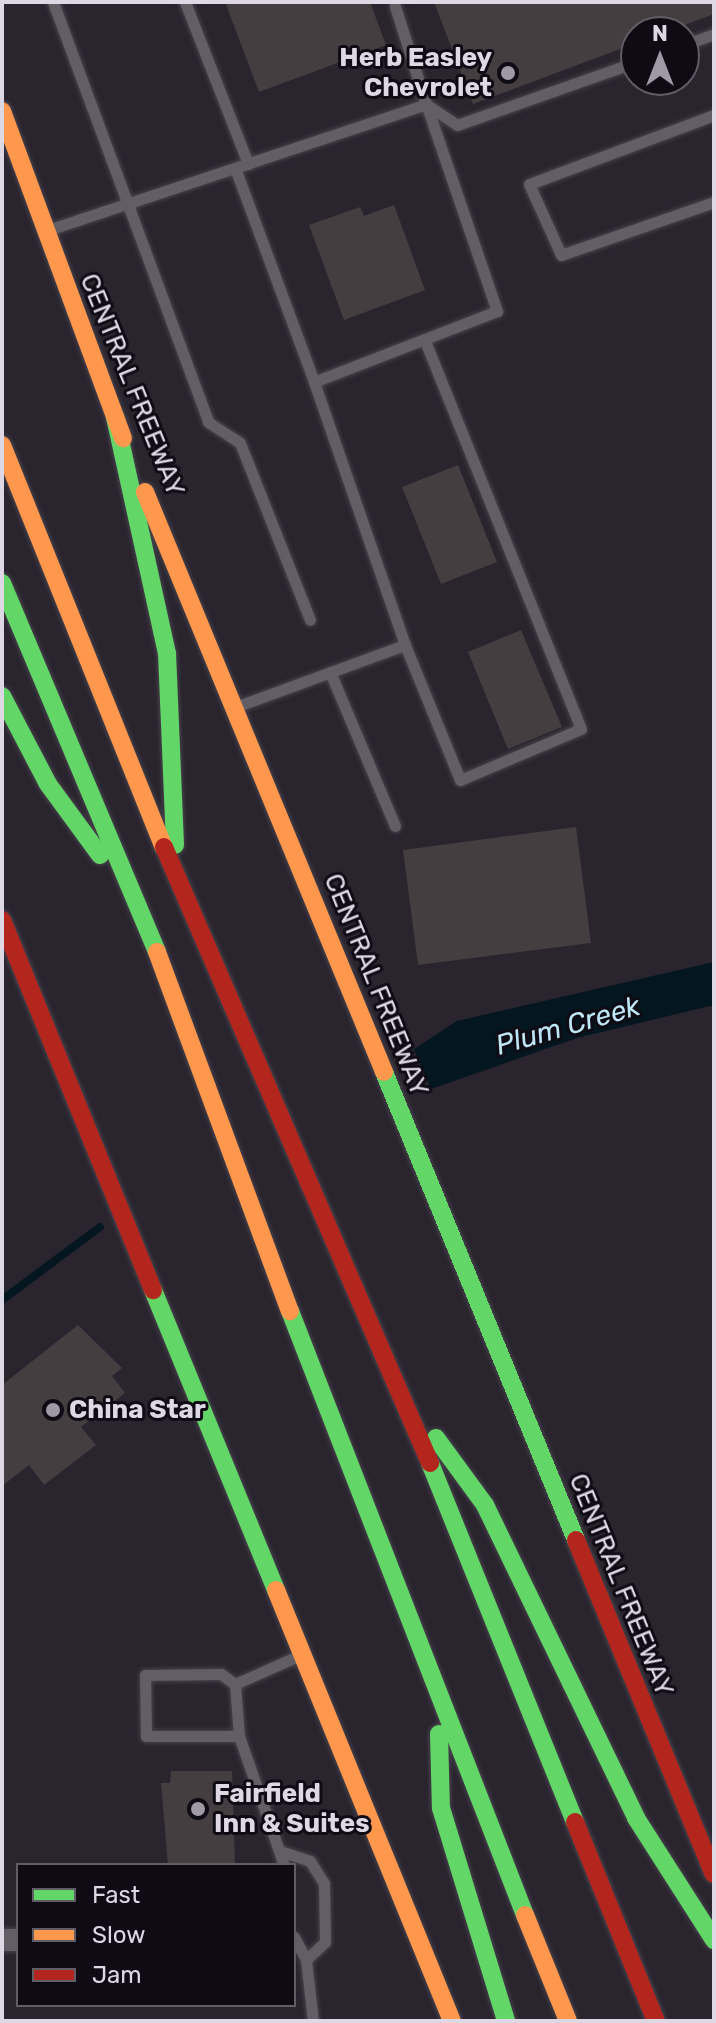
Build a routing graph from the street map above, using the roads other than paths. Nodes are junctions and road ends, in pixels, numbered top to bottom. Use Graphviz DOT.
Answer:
graph roads {
  1 [pos="53,2"];
  2 [pos="185,2"];
  3 [pos="395,6"];
  4 [pos="620,68"];
  5 [pos="426,104"];
  6 [pos="2,111"];
  7 [pos="714,115"];
  8 [pos="248,164"];
  9 [pos="235,168"];
  10 [pos="714,202"];
  11 [pos="124,203"];
  12 [pos="44,232"];
  13 [pos="424,339"];
  14 [pos="314,382"];
  15 [pos="115,417"];
  16 [pos="2,445"];
  17 [pos="2,583"];
  18 [pos="310,620"];
  19 [pos="405,645"];
  20 [pos="330,672"];
  21 [pos="2,696"];
  22 [pos="233,707"];
  23 [pos="395,826"];
  24 [pos="176,878"];
  25 [pos="142,912"];
  26 [pos="2,920"];
  27 [pos="25,974"];
  28 [pos="2,975"];
  29 [pos="400,1388"];
  30 [pos="306,1653"];
  31 [pos="235,1684"];
  32 [pos="439,1708"];
  33 [pos="239,1736"];
  34 [pos="284,1859"];
  35 [pos="714,1874"];
  36 [pos="714,1940"];
  37 [pos="296,1941"];
  38 [pos="306,1960"];
  39 [pos="313,2021"];
  40 [pos="452,2021"];
  41 [pos="506,2021"];
  42 [pos="568,2021"];
  43 [pos="656,2021"];
  1 -- 11 [label="lane"];
  2 -- 8 [label="lane"];
  3 -- 5 [label="lane"];
  4 -- 5 [label="lane"];
  5 -- 8 [label="lane"];
  5 -- 13 [label="lane"];
  6 -- 12 [label="main road, CENTRAL FREEWAY"];
  7 -- 10 [label="lane"];
  8 -- 9 [label="lane"];
  9 -- 11 [label="lane"];
  9 -- 14 [label="lane"];
  11 -- 12 [label="lane"];
  11 -- 18 [label="lane"];
  12 -- 15 [label="main road, CENTRAL FREEWAY"];
  13 -- 14 [label="lane"];
  13 -- 19 [label="lane"];
  14 -- 19 [label="lane"];
  15 -- 22 [label="main road, CENTRAL FREEWAY"];
  15 -- 24 [label="main road"];
  16 -- 24 [label="main road"];
  17 -- 25 [label="main road"];
  19 -- 20 [label="lane"];
  20 -- 22 [label="lane"];
  20 -- 23 [label="lane"];
  21 -- 25 [label="main road"];
  22 -- 35 [label="main road, CENTRAL FREEWAY"];
  24 -- 29 [label="main road"];
  25 -- 32 [label="main road"];
  26 -- 27 [label="main road"];
  27 -- 28 [label="street"];
  27 -- 30 [label="main road"];
  29 -- 36 [label="main road"];
  29 -- 43 [label="main road"];
  30 -- 31 [label="lane"];
  30 -- 40 [label="main road"];
  31 -- 33 [label="lane"];
  31 -- 33 [label="lane"];
  32 -- 41 [label="main road"];
  32 -- 42 [label="main road"];
  33 -- 34 [label="lane"];
  34 -- 38 [label="lane"];
  37 -- 38 [label="lane"];
  38 -- 39 [label="lane"];
}
